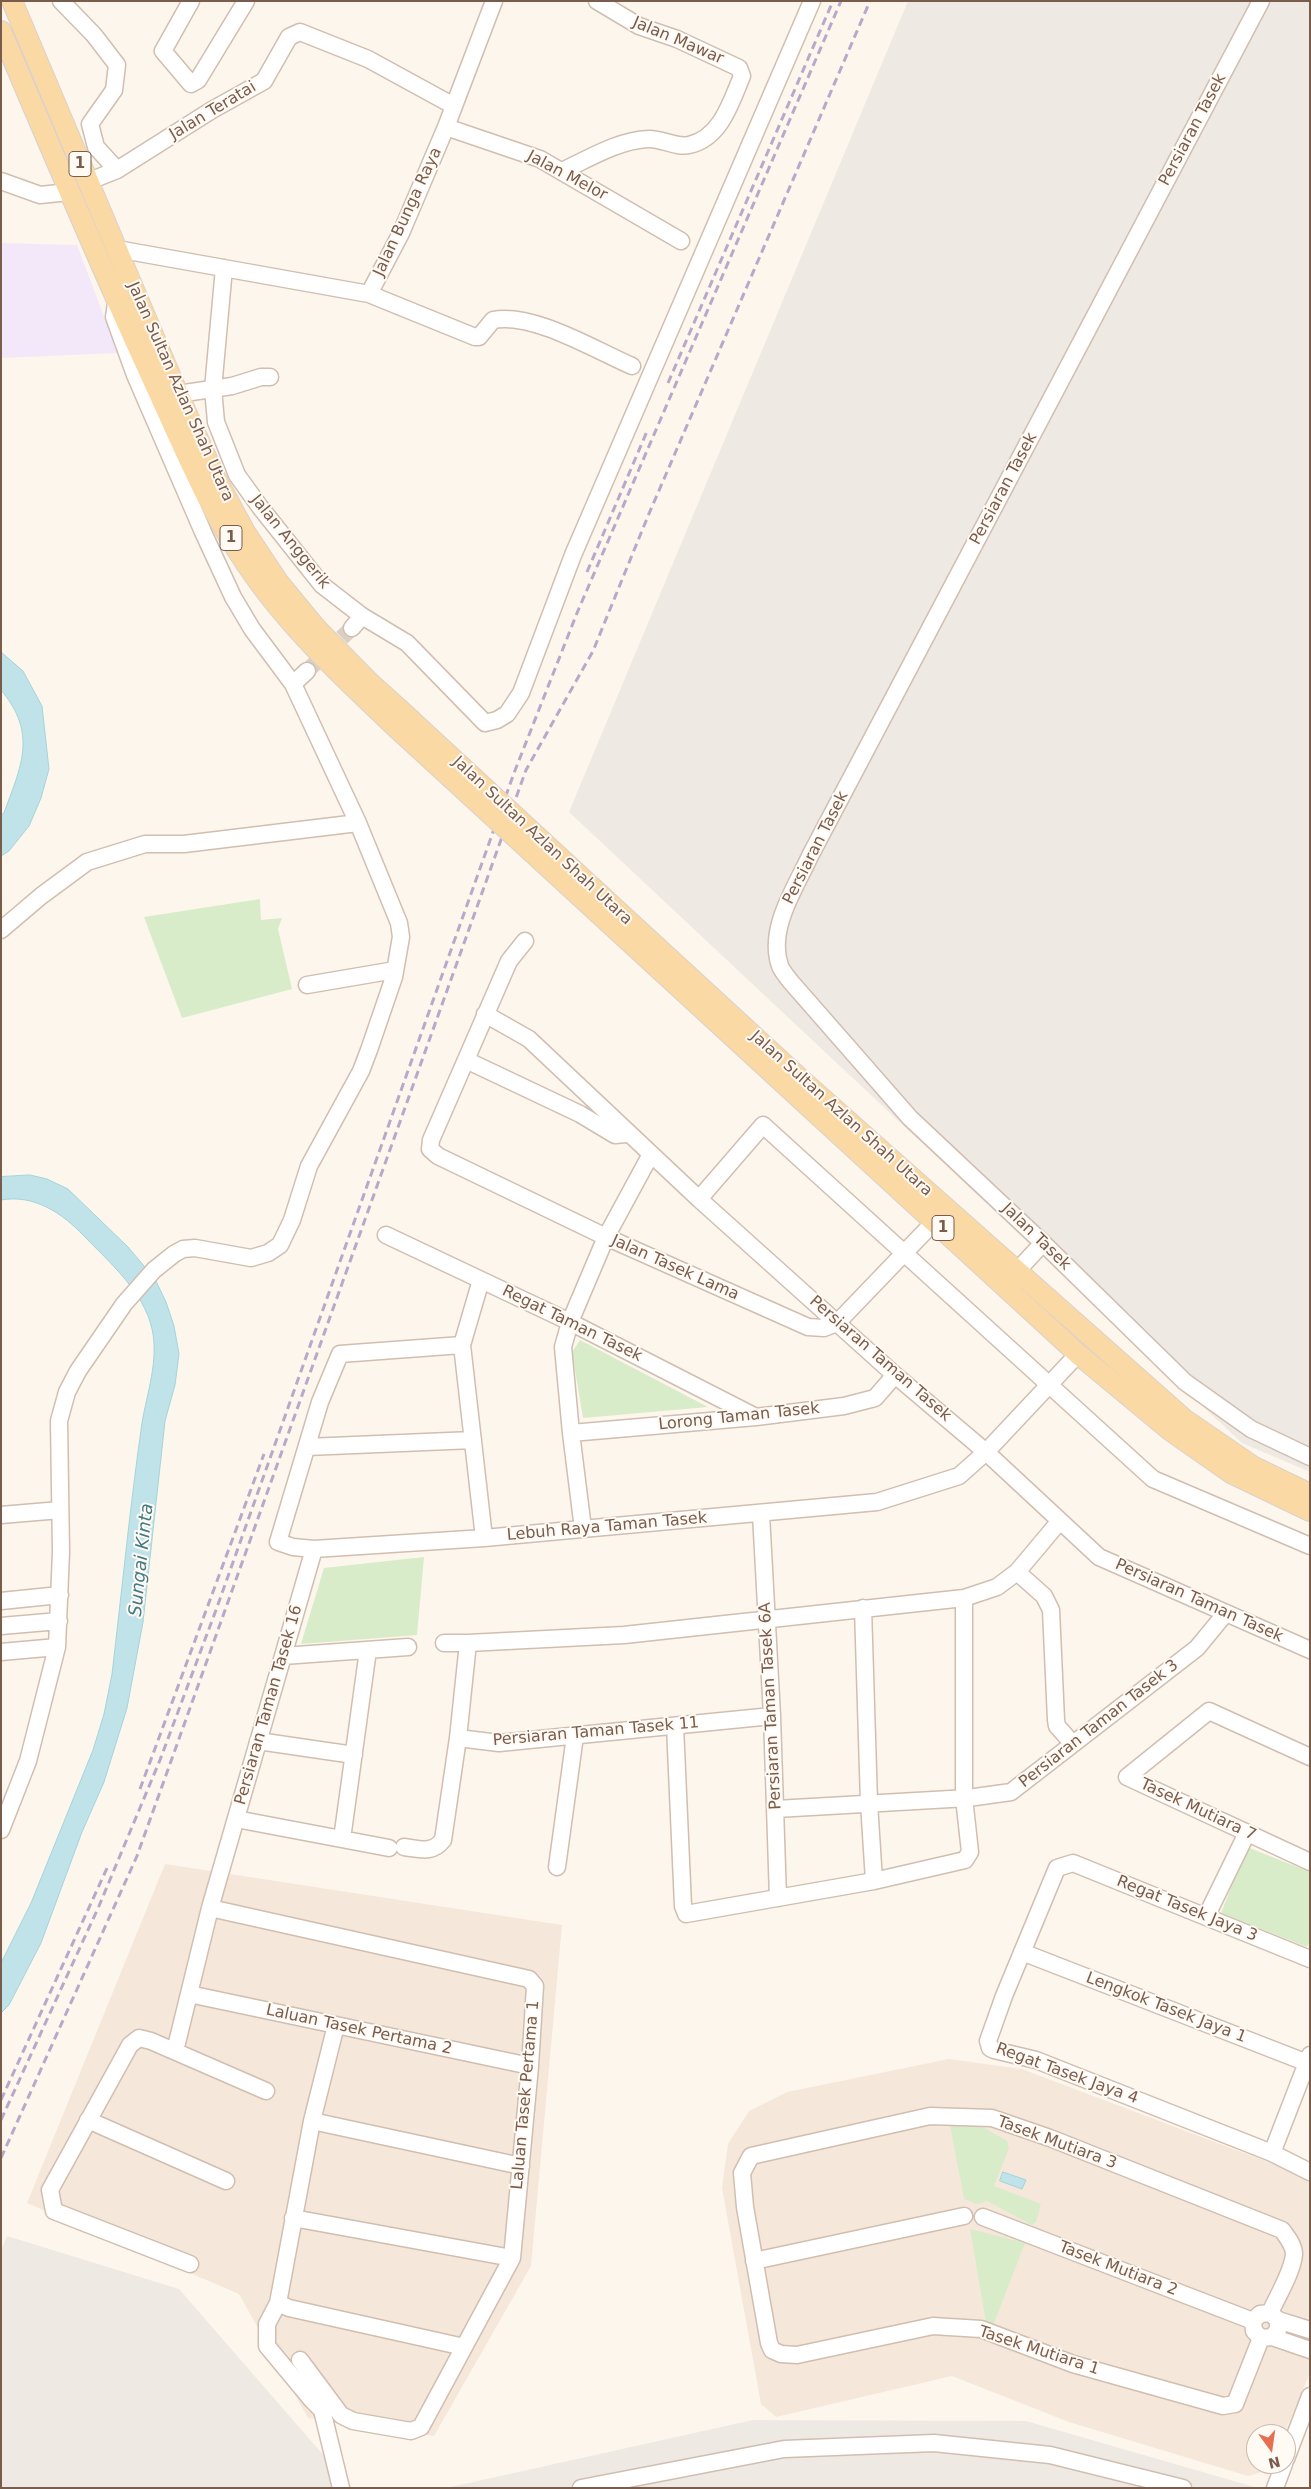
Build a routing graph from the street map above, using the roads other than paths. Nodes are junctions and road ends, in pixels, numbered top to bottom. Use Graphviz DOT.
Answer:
graph roads {
  1 [pos="12,1"];
  2 [pos="60,1"];
  3 [pos="191,1"];
  4 [pos="246,1"];
  5 [pos="494,1"];
  6 [pos="597,1"];
  7 [pos="812,1"];
  8 [pos="1261,1"];
  9 [pos="1,31"];
  10 [pos="454,106"];
  11 [pos="446,128"];
  12 [pos="116,170"];
  13 [pos="562,171"];
  14 [pos="1,181"];
  15 [pos="87,182"];
  16 [pos="69,192"];
  17 [pos="681,241"];
  18 [pos="117,249"];
  19 [pos="224,268"];
  20 [pos="369,294"];
  21 [pos="117,302"];
  22 [pos="632,366"];
  23 [pos="132,368"];
  24 [pos="270,377"];
  25 [pos="153,382"];
  26 [pos="213,389"];
  27 [pos="178,394"];
  28 [pos="308,671"];
  29 [pos="293,684"];
  30 [pos="407,727"];
  31 [pos="358,823"];
  32 [pos="603,907"];
  33 [pos="1,930"];
  34 [pos="525,941"];
  35 [pos="395,970"];
  36 [pos="791,982"];
  37 [pos="307,985"];
  38 [pos="485,1014"];
  39 [pos="466,1060"];
  40 [pos="595,1103"];
  41 [pos="580,1114"];
  42 [pos="627,1134"];
  43 [pos="650,1154"];
  44 [pos="698,1199"];
  45 [pos="935,1221"];
  46 [pos="386,1235"];
  47 [pos="606,1237"];
  48 [pos="1043,1244"];
  49 [pos="904,1253"];
  50 [pos="1017,1271"];
  51 [pos="482,1280"];
  52 [pos="570,1322"];
  53 [pos="837,1323"];
  54 [pos="462,1345"];
  55 [pos="1078,1354"];
  56 [pos="895,1375"];
  57 [pos="1048,1385"];
  58 [pos="756,1417"];
  59 [pos="571,1433"];
  60 [pos="473,1440"];
  61 [pos="307,1448"];
  62 [pos="986,1452"];
  63 [pos="1310,1457"];
  64 [pos="1310,1494"];
  65 [pos="60,1510"];
  66 [pos="1310,1512"];
  67 [pos="761,1514"];
  68 [pos="1,1515"];
  69 [pos="1059,1522"];
  70 [pos="583,1530"];
  71 [pos="484,1538"];
  72 [pos="1310,1546"];
  73 [pos="314,1549"];
  74 [pos="1017,1572"];
  75 [pos="60,1595"];
  76 [pos="964,1598"];
  77 [pos="1,1601"];
  78 [pos="863,1608"];
  79 [pos="1225,1614"];
  80 [pos="767,1618"];
  81 [pos="59,1621"];
  82 [pos="1,1626"];
  83 [pos="444,1643"];
  84 [pos="468,1643"];
  85 [pos="57,1647"];
  86 [pos="408,1647"];
  87 [pos="368,1650"];
  88 [pos="1310,1650"];
  89 [pos="1,1652"];
  90 [pos="283,1656"];
  91 [pos="772,1716"];
  92 [pos="675,1726"];
  93 [pos="574,1736"];
  94 [pos="458,1738"];
  95 [pos="258,1741"];
  96 [pos="1073,1744"];
  97 [pos="354,1756"];
  98 [pos="1310,1757"];
  99 [pos="964,1798"];
  100 [pos="868,1803"];
  101 [pos="776,1809"];
  102 [pos="5,1811"];
  103 [pos="236,1819"];
  104 [pos="1,1830"];
  105 [pos="1247,1833"];
  106 [pos="342,1839"];
  107 [pos="1310,1862"];
  108 [pos="1063,1864"];
  109 [pos="557,1867"];
  110 [pos="874,1881"];
  111 [pos="778,1898"];
  112 [pos="210,1908"];
  113 [pos="1206,1917"];
  114 [pos="1022,1952"];
  115 [pos="1310,1959"];
  116 [pos="188,1994"];
  117 [pos="336,2025"];
  118 [pos="175,2051"];
  119 [pos="1309,2060"];
  120 [pos="530,2066"];
  121 [pos="266,2091"];
  122 [pos="88,2120"];
  123 [pos="312,2121"];
  124 [pos="1272,2153"];
  125 [pos="521,2166"];
  126 [pos="1310,2172"];
  127 [pos="226,2181"];
  128 [pos="964,2216"];
  129 [pos="983,2217"];
  130 [pos="293,2218"];
  131 [pos="512,2258"];
  132 [pos="754,2261"];
  133 [pos="190,2264"];
  134 [pos="278,2303"];
  135 [pos="1274,2316"];
  136 [pos="1253,2321"];
  137 [pos="1310,2330"];
  138 [pos="1266,2338"];
  139 [pos="464,2347"];
  140 [pos="1310,2350"];
  141 [pos="300,2360"];
  142 [pos="1310,2396"];
  143 [pos="1296,2433"];
  144 [pos="1280,2474"];
  145 [pos="341,2488"];
  146 [pos="581,2488"];
  147 [pos="1183,2488"];
  148 [pos="1275,2488"];
  1 -- 15 [label="main road, Jalan Sultan Azlan Shah Utara / 1"];
  2 -- 12 [label="street"];
  3 -- 4 [label="street"];
  5 -- 10 [label="street, Jalan Bunga Raya"];
  6 -- 13 [label="street, Jalan Mawar"];
  7 -- 26 [label="street, Jalan Anggerik"];
  8 -- 36 [label="street, Persiaran Tasek"];
  9 -- 16 [label="main road, Jalan Sultan Azlan Shah Utara / 1"];
  10 -- 11 [label="street, Jalan Bunga Raya"];
  10 -- 12 [label="street, Jalan Teratai"];
  11 -- 13 [label="street, Jalan Melor"];
  11 -- 20 [label="street, Jalan Bunga Raya"];
  12 -- 15 [label="street, Jalan Teratai"];
  13 -- 17 [label="street, Jalan Melor"];
  14 -- 16 [label="street"];
  15 -- 18 [label="main road, Jalan Sultan Azlan Shah Utara / 1"];
  16 -- 21 [label="main road, Jalan Sultan Azlan Shah Utara / 1"];
  18 -- 19 [label="street, Jalan Bunga Raya"];
  18 -- 27 [label="main road, Jalan Sultan Azlan Shah Utara / 1"];
  19 -- 20 [label="street, Jalan Bunga Raya"];
  19 -- 26 [label="street, Jalan Anggerik"];
  20 -- 22 [label="street"];
  21 -- 23 [label="street"];
  21 -- 25 [label="main road, Jalan Sultan Azlan Shah Utara / 1"];
  23 -- 25 [label="street"];
  23 -- 29 [label="street"];
  24 -- 26 [label="street"];
  25 -- 30 [label="main road, Jalan Sultan Azlan Shah Utara / 1"];
  26 -- 27 [label="street"];
  27 -- 30 [label="main road, Jalan Sultan Azlan Shah Utara / 1"];
  28 -- 29 [label="street"];
  29 -- 31 [label="street"];
  30 -- 32 [label="main road, Jalan Sultan Azlan Shah Utara / 1, bridge"];
  31 -- 33 [label="street"];
  31 -- 35 [label="street"];
  32 -- 45 [label="main road, Jalan Sultan Azlan Shah Utara / 1"];
  32 -- 50 [label="main road, Jalan Sultan Azlan Shah Utara / 1"];
  34 -- 38 [label="street"];
  35 -- 37 [label="street"];
  35 -- 65 [label="street"];
  36 -- 48 [label="street, Jalan Tasek"];
  38 -- 39 [label="street"];
  38 -- 40 [label="street, Persiaran Taman Tasek"];
  39 -- 41 [label="street"];
  39 -- 47 [label="street, Jalan Tasek Lama"];
  40 -- 41 [label="street"];
  40 -- 42 [label="street, Persiaran Taman Tasek"];
  41 -- 42 [label="street"];
  42 -- 43 [label="street, Persiaran Taman Tasek"];
  43 -- 44 [label="street, Persiaran Taman Tasek"];
  43 -- 47 [label="street"];
  44 -- 49 [label="street"];
  44 -- 53 [label="street, Persiaran Taman Tasek"];
  45 -- 49 [label="street"];
  45 -- 55 [label="main road, Jalan Sultan Azlan Shah Utara / 1"];
  46 -- 51 [label="street, Regat Taman Tasek"];
  47 -- 52 [label="street"];
  47 -- 53 [label="street, Jalan Tasek Lama"];
  48 -- 50 [label="street"];
  48 -- 63 [label="street, Jalan Tasek"];
  49 -- 53 [label="street"];
  49 -- 57 [label="street"];
  50 -- 64 [label="main road, Jalan Sultan Azlan Shah Utara / 1"];
  51 -- 52 [label="street, Regat Taman Tasek"];
  51 -- 54 [label="street"];
  52 -- 58 [label="street, Regat Taman Tasek"];
  52 -- 59 [label="street"];
  53 -- 56 [label="street, Persiaran Taman Tasek"];
  54 -- 60 [label="street"];
  54 -- 61 [label="street, Lebuh Raya Taman Tasek"];
  55 -- 57 [label="street, Lebuh Raya Taman Tasek"];
  55 -- 66 [label="main road, Jalan Sultan Azlan Shah Utara / 1"];
  56 -- 58 [label="street, Lorong Taman Tasek"];
  56 -- 62 [label="street, Persiaran Taman Tasek"];
  57 -- 62 [label="street, Lebuh Raya Taman Tasek"];
  57 -- 72 [label="street"];
  58 -- 59 [label="street, Lorong Taman Tasek"];
  59 -- 70 [label="street"];
  60 -- 61 [label="street"];
  60 -- 71 [label="street"];
  61 -- 73 [label="street, Lebuh Raya Taman Tasek"];
  62 -- 67 [label="street, Lebuh Raya Taman Tasek"];
  62 -- 69 [label="street, Persiaran Taman Tasek"];
  65 -- 68 [label="street"];
  65 -- 75 [label="street"];
  67 -- 70 [label="street, Lebuh Raya Taman Tasek"];
  67 -- 80 [label="street, Persiaran Taman Tasek 6A"];
  69 -- 74 [label="street"];
  69 -- 79 [label="street, Persiaran Taman Tasek"];
  70 -- 71 [label="street, Lebuh Raya Taman Tasek"];
  71 -- 73 [label="street, Lebuh Raya Taman Tasek"];
  73 -- 90 [label="street, Persiaran Taman Tasek 16"];
  74 -- 76 [label="street"];
  74 -- 96 [label="street"];
  75 -- 77 [label="street"];
  75 -- 81 [label="street"];
  76 -- 78 [label="street"];
  76 -- 99 [label="street"];
  78 -- 80 [label="street"];
  78 -- 100 [label="street"];
  79 -- 88 [label="street, Persiaran Taman Tasek"];
  79 -- 96 [label="street, Persiaran Taman Tasek 3"];
  80 -- 84 [label="street"];
  80 -- 91 [label="street, Persiaran Taman Tasek 6A"];
  81 -- 82 [label="street"];
  81 -- 85 [label="street"];
  83 -- 84 [label="street"];
  84 -- 94 [label="street"];
  85 -- 89 [label="street"];
  85 -- 102 [label="street"];
  86 -- 87 [label="street"];
  87 -- 90 [label="street"];
  87 -- 97 [label="street"];
  90 -- 95 [label="street, Persiaran Taman Tasek 16"];
  91 -- 92 [label="street, Persiaran Taman Tasek 11"];
  91 -- 101 [label="street, Persiaran Taman Tasek 6A"];
  92 -- 93 [label="street, Persiaran Taman Tasek 11"];
  92 -- 111 [label="street"];
  93 -- 94 [label="street, Persiaran Taman Tasek 11"];
  93 -- 109 [label="street"];
  94 -- 106 [label="street"];
  95 -- 97 [label="street"];
  95 -- 103 [label="street, Persiaran Taman Tasek 16"];
  96 -- 99 [label="street, Persiaran Taman Tasek 3"];
  97 -- 106 [label="street"];
  98 -- 105 [label="street, Tasek Mutiara 7"];
  99 -- 100 [label="street, Persiaran Taman Tasek 3"];
  99 -- 110 [label="street"];
  100 -- 101 [label="street, Persiaran Taman Tasek 3"];
  100 -- 110 [label="street"];
  101 -- 111 [label="street, Persiaran Taman Tasek 6A"];
  102 -- 104 [label="street"];
  103 -- 106 [label="street"];
  103 -- 112 [label="street, Persiaran Taman Tasek 16"];
  105 -- 107 [label="street, Tasek Mutiara 7"];
  105 -- 113 [label="street"];
  108 -- 113 [label="street, Regat Tasek Jaya 3"];
  108 -- 114 [label="street, Regat Tasek Jaya 4"];
  110 -- 111 [label="street"];
  112 -- 116 [label="street, Persiaran Taman Tasek 16"];
  112 -- 120 [label="street, Laluan Tasek Pertama 1"];
  113 -- 115 [label="street, Regat Tasek Jaya 3"];
  114 -- 119 [label="street, Lengkok Tasek Jaya 1"];
  114 -- 124 [label="street, Regat Tasek Jaya 4"];
  116 -- 117 [label="street, Laluan Tasek Pertama 2"];
  116 -- 118 [label="street, Persiaran Taman Tasek 16"];
  117 -- 120 [label="street, Laluan Tasek Pertama 2"];
  117 -- 123 [label="street"];
  118 -- 121 [label="street"];
  118 -- 122 [label="street"];
  119 -- 124 [label="street"];
  120 -- 125 [label="street, Laluan Tasek Pertama 1"];
  122 -- 127 [label="street"];
  122 -- 133 [label="street"];
  123 -- 125 [label="street"];
  123 -- 130 [label="street"];
  124 -- 126 [label="street"];
  125 -- 131 [label="street, Laluan Tasek Pertama 1"];
  128 -- 132 [label="street"];
  129 -- 136 [label="street, Tasek Mutiara 2"];
  130 -- 131 [label="street"];
  130 -- 134 [label="street"];
  131 -- 139 [label="street, Laluan Tasek Pertama 1"];
  132 -- 135 [label="street, Tasek Mutiara 3"];
  132 -- 138 [label="street, Tasek Mutiara 1"];
  134 -- 139 [label="street"];
  134 -- 145 [label="street"];
  135 -- 136 [label="street"];
  135 -- 137 [label="street"];
  135 -- 138 [label="street"];
  136 -- 138 [label="street"];
  138 -- 140 [label="street"];
  139 -- 141 [label="street, Laluan Tasek Pertama 1"];
  142 -- 143 [label="street"];
  144 -- 148 [label="street"];
  146 -- 147 [label="street"];
}
